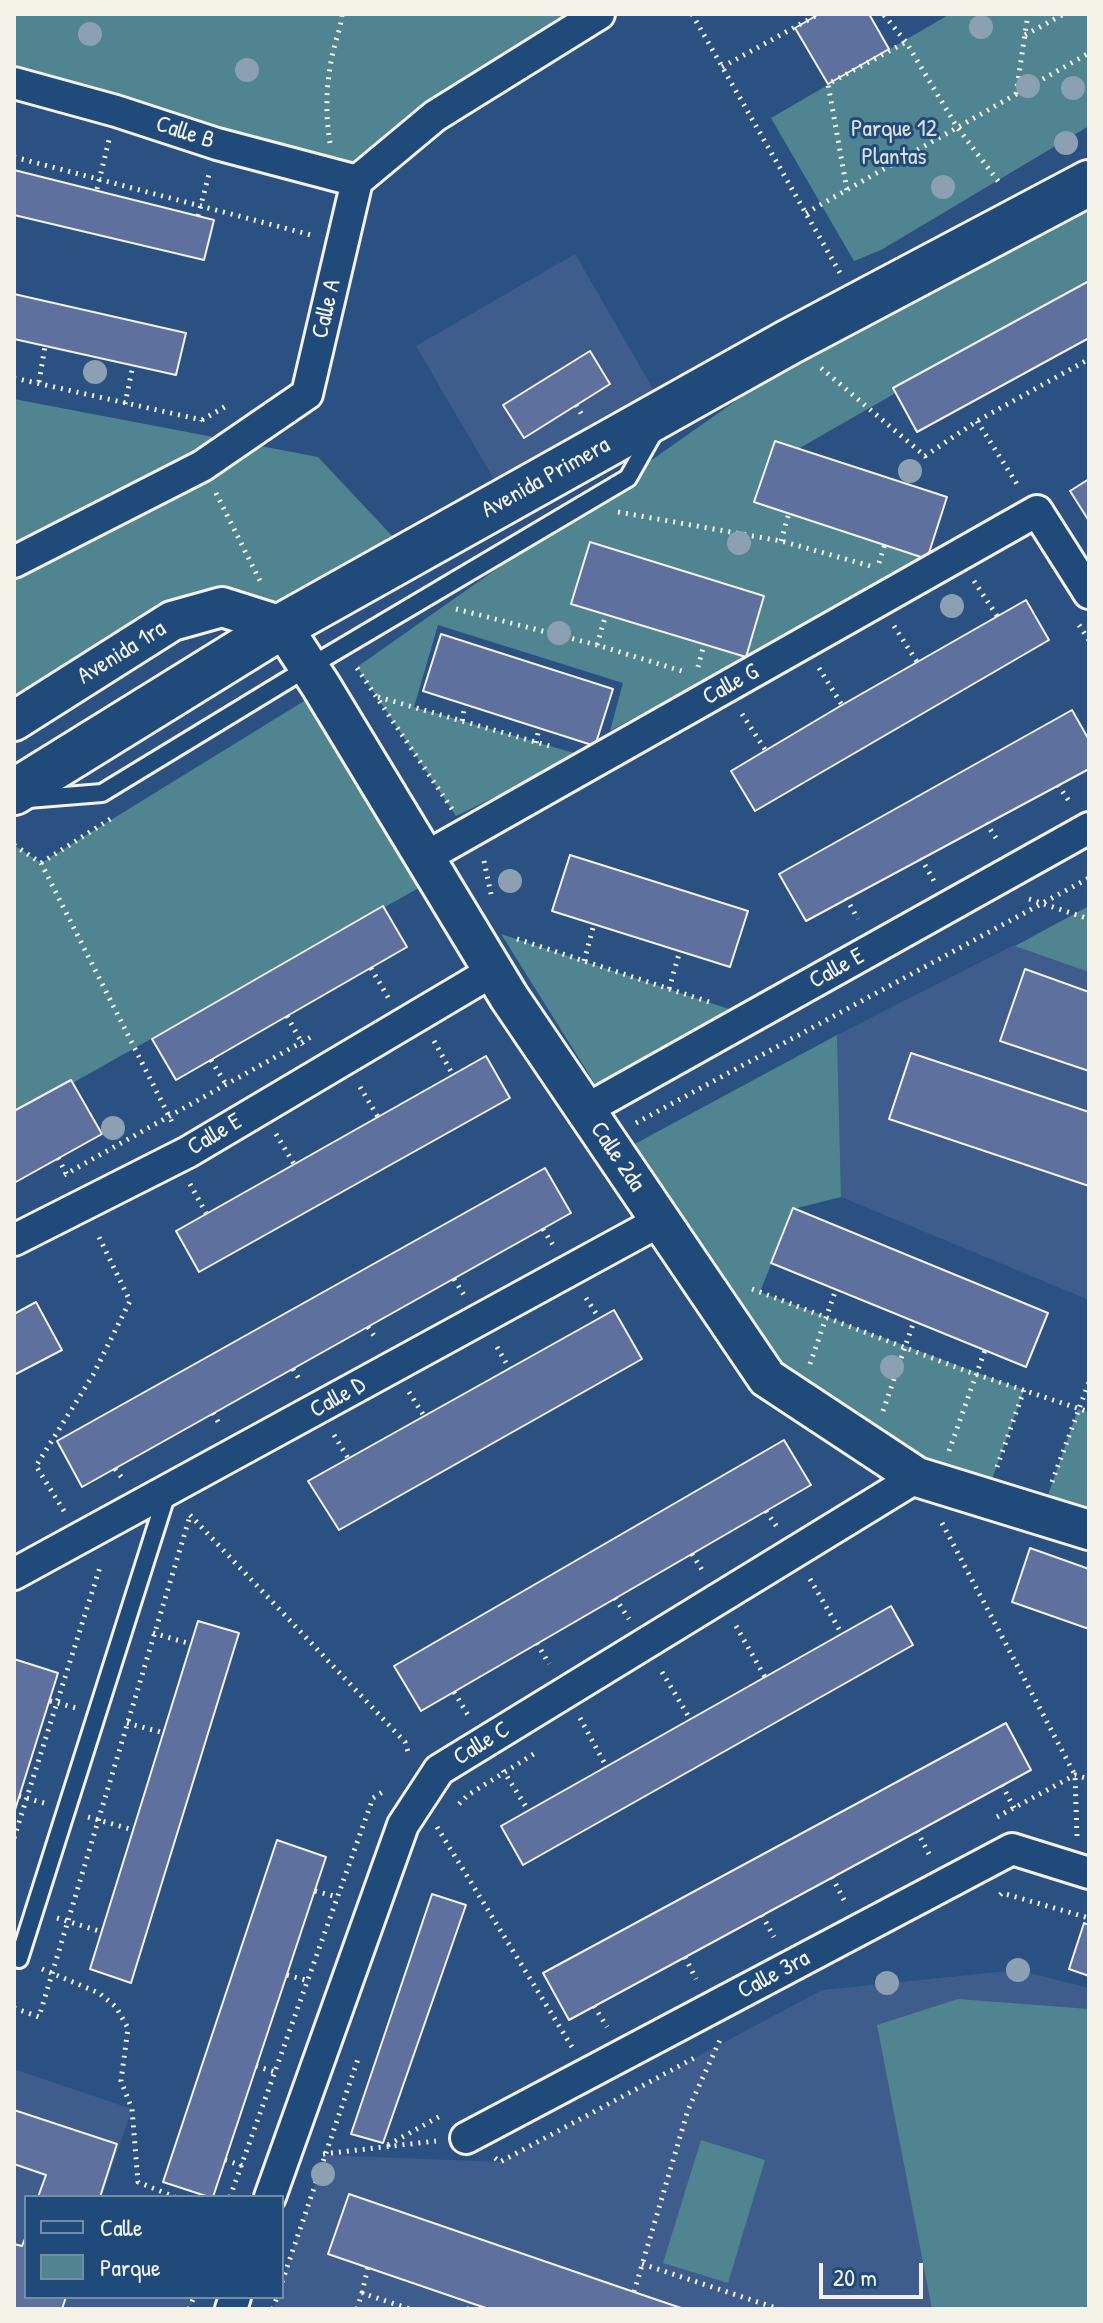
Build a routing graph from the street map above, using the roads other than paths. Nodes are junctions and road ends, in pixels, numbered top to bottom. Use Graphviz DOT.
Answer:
graph roads {
  1 [pos="599,14"];
  2 [pos="14,83"];
  3 [pos="346,178"];
  4 [pos="1089,183"];
  5 [pos="666,411"];
  6 [pos="14,562"];
  7 [pos="1089,593"];
  8 [pos="282,626"];
  9 [pos="309,667"];
  10 [pos="14,721"];
  11 [pos="14,792"];
  12 [pos="14,800"];
  13 [pos="1089,828"];
  14 [pos="424,858"];
  15 [pos="493,971"];
  16 [pos="585,1110"];
  17 [pos="660,1221"];
  18 [pos="14,1240"];
  19 [pos="927,1480"];
  20 [pos="168,1491"];
  21 [pos="1089,1530"];
  22 [pos="14,1574"];
  23 [pos="1084,1871"];
  24 [pos="19,1959"];
  25 [pos="466,2138"];
  26 [pos="271,2195"];
  1 -- 3 [label="street"];
  2 -- 3 [label="street, Calle B"];
  3 -- 6 [label="street, Calle A"];
  4 -- 5 [label="main road, Avenida Primera"];
  5 -- 8 [label="main road, Avenida Primera"];
  5 -- 9 [label="lane"];
  7 -- 14 [label="street, Calle G"];
  8 -- 9 [label="street, Calle 2da"];
  8 -- 10 [label="street, Avenida 1ra"];
  8 -- 11 [label="main road, Avenida Primera"];
  9 -- 12 [label="lane"];
  9 -- 14 [label="street, Calle 2da"];
  13 -- 16 [label="street, Calle E"];
  14 -- 15 [label="street, Calle 2da"];
  15 -- 16 [label="street, Calle 2da"];
  15 -- 18 [label="street, Calle E"];
  16 -- 17 [label="street, Calle 2da"];
  17 -- 19 [label="street, Calle 2da"];
  17 -- 20 [label="street, Calle D"];
  19 -- 21 [label="street, Calle 2da"];
  19 -- 26 [label="street, Calle C"];
  20 -- 22 [label="street, Calle D"];
  20 -- 24 [label="lane"];
  23 -- 25 [label="street, Calle 3ra"];
}
